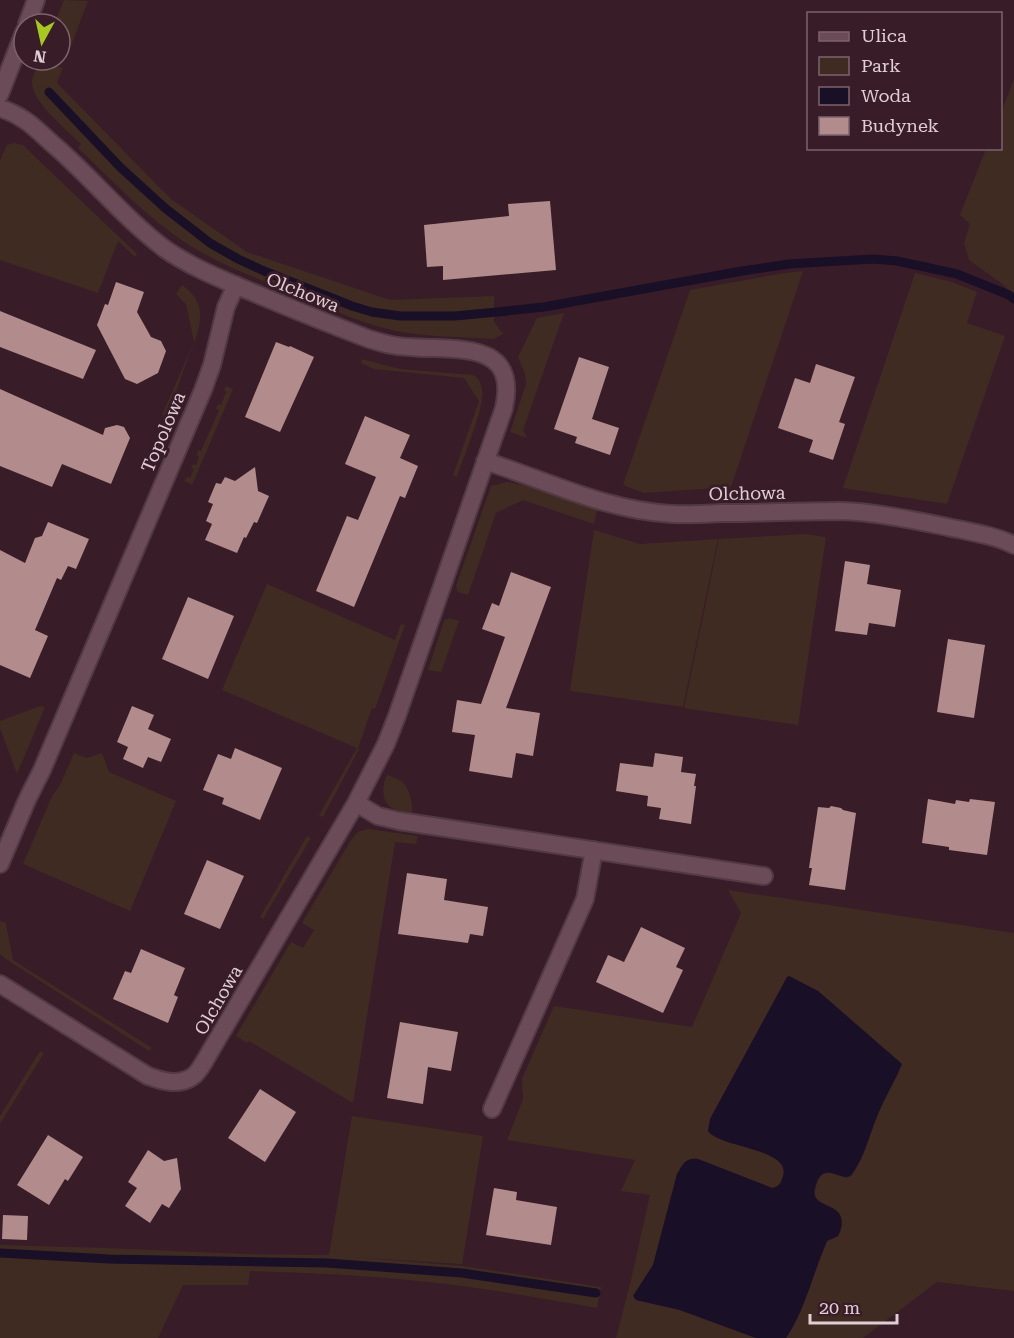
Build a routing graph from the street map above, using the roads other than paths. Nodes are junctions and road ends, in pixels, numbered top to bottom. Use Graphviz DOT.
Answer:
graph roads {
  1 [pos="12,63"];
  2 [pos="0,94"];
  3 [pos="0,108"];
  4 [pos="236,285"];
  5 [pos="485,461"];
  6 [pos="1014,545"];
  7 [pos="356,803"];
  8 [pos="594,850"];
  9 [pos="0,864"];
  10 [pos="764,876"];
  11 [pos="0,984"];
  12 [pos="492,1109"];
  1 -- 2 [label="street"];
  3 -- 4 [label="street"];
  4 -- 5 [label="street, Olchowa"];
  4 -- 9 [label="street, Topolowa"];
  5 -- 6 [label="street, Olchowa"];
  5 -- 7 [label="street, Olchowa"];
  7 -- 8 [label="street"];
  7 -- 11 [label="street, Olchowa"];
  8 -- 10 [label="street"];
  8 -- 12 [label="street"];
}
